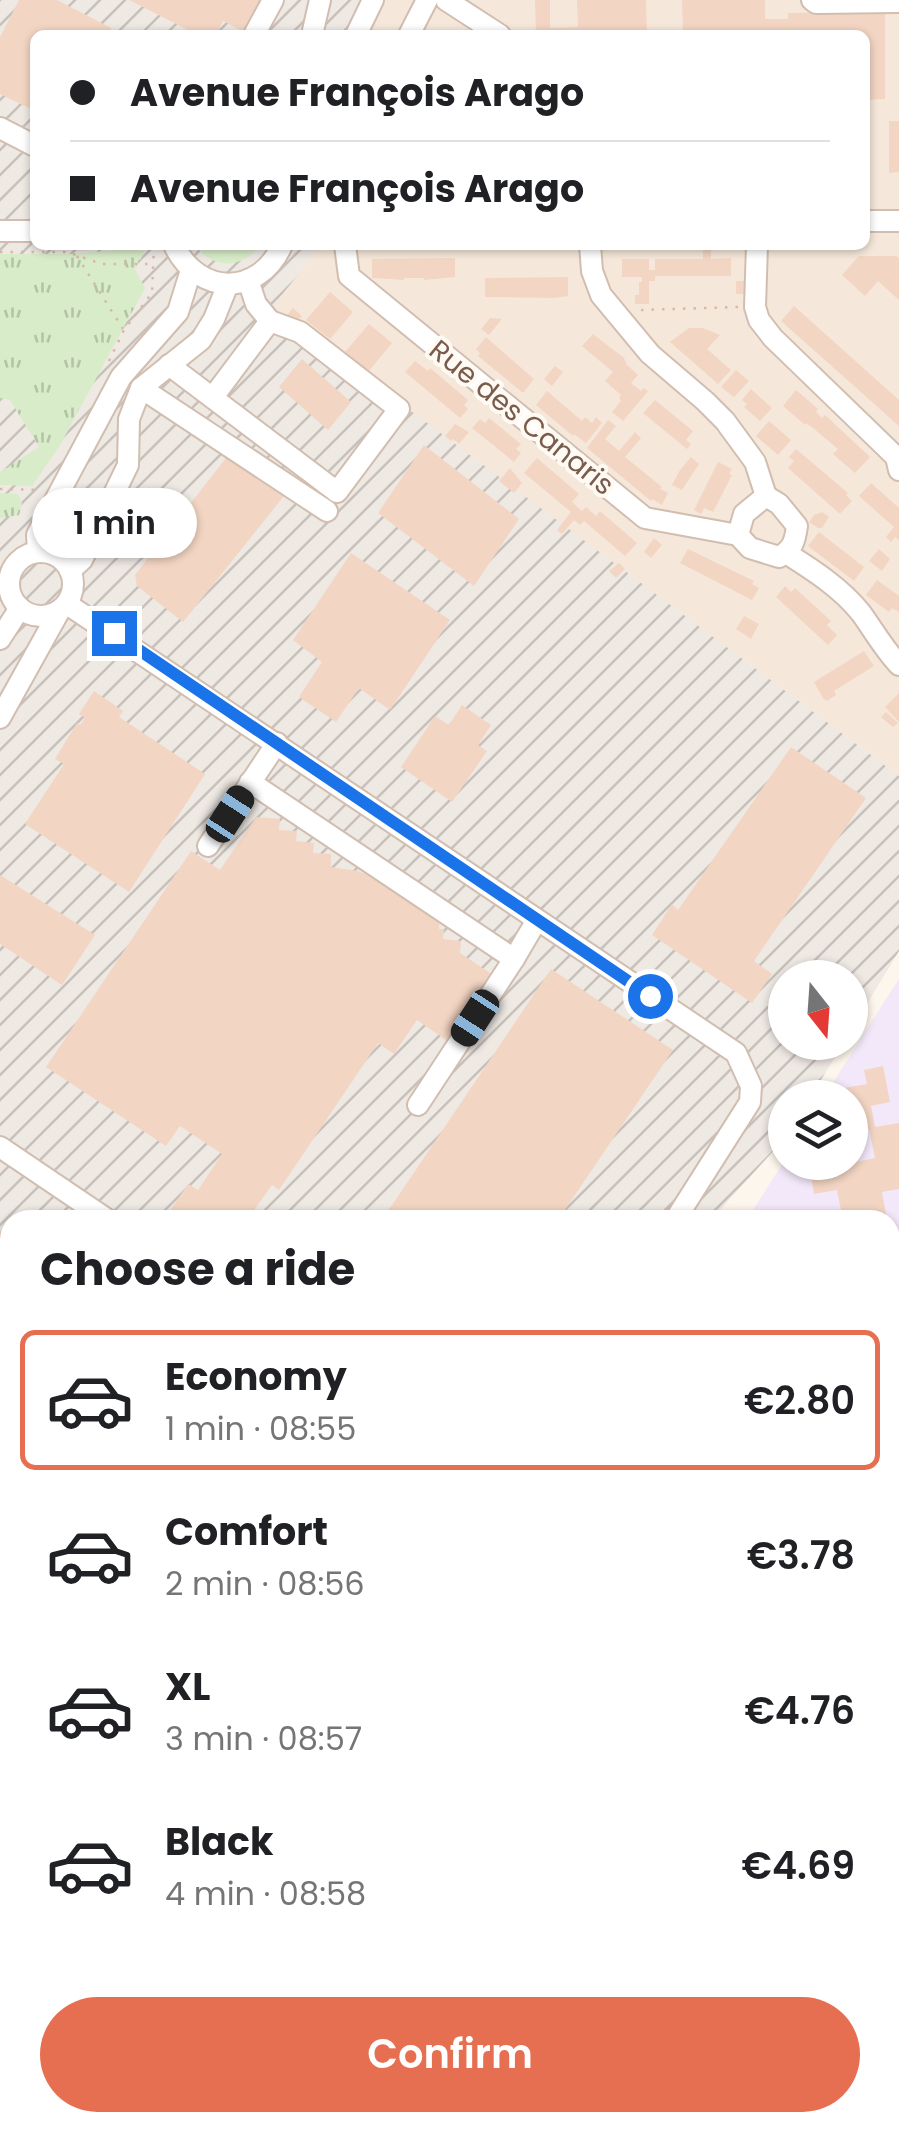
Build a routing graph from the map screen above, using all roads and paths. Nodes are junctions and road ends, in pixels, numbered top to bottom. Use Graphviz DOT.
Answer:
graph roads {
  1 [pos="274,0"];
  2 [pos="320,0"];
  3 [pos="373,0"];
  4 [pos="427,0"];
  5 [pos="446,0"];
  6 [pos="812,0"];
  7 [pos="899,2"];
  8 [pos="257,30"];
  9 [pos="313,30"];
  10 [pos="358,30"];
  11 [pos="412,30"];
  12 [pos="492,30"];
  13 [pos="0,128"];
  14 [pos="30,143"];
  15 [pos="870,221"];
  16 [pos="899,221"];
  17 [pos="0,231"];
  18 [pos="30,231"];
  19 [pos="177,250"];
  20 [pos="280,250"];
  21 [pos="346,250"];
  22 [pos="590,250"];
  23 [pos="757,250"];
  24 [pos="0,252"];
  25 [pos="77,256"];
  26 [pos="153,264"];
  27 [pos="191,270"];
  28 [pos="238,282"];
  29 [pos="754,307"];
  30 [pos="614,310"];
  31 [pos="270,321"];
  32 [pos="124,330"];
  33 [pos="169,365"];
  34 [pos="141,388"];
  35 [pos="213,397"];
  36 [pos="899,470"];
  37 [pos="0,489"];
  38 [pos="766,496"];
  39 [pos="56,497"];
  40 [pos="327,512"];
  41 [pos="738,535"];
  42 [pos="38,552"];
  43 [pos="786,553"];
  44 [pos="70,571"];
  45 [pos="63,607"];
  46 [pos="20,608"];
  47 [pos="0,638"];
  48 [pos="899,665"];
  49 [pos="0,718"];
  50 [pos="276,744"];
  51 [pos="250,782"];
  52 [pos="208,846"];
  53 [pos="537,920"];
  54 [pos="514,959"];
  55 [pos="418,1105"];
  56 [pos="0,1147"];
  57 [pos="93,1210"];
  58 [pos="681,1210"];
  1 -- 8 [label="street"];
  2 -- 9 [label="street"];
  3 -- 10 [label="street"];
  4 -- 11 [label="street"];
  5 -- 12 [label="street"];
  6 -- 7 [label="street"];
  13 -- 14 [label="street"];
  15 -- 16 [label="street"];
  17 -- 18 [label="street"];
  19 -- 27 [label="street"];
  20 -- 28 [label="street"];
  21 -- 41 [label="street, Rue des Canaris"];
  22 -- 30 [label="street"];
  23 -- 29 [label="street"];
  24 -- 25 [label="path"];
  25 -- 26 [label="path"];
  25 -- 32 [label="path"];
  27 -- 28 [label="street"];
  27 -- 39 [label="street"];
  28 -- 31 [label="street"];
  28 -- 33 [label="street"];
  29 -- 30 [label="path"];
  29 -- 36 [label="street"];
  30 -- 38 [label="street"];
  31 -- 35 [label="street"];
  31 -- 35 [label="street"];
  33 -- 34 [label="street"];
  33 -- 35 [label="street"];
  34 -- 40 [label="street"];
  34 -- 44 [label="street"];
  37 -- 39 [label="path"];
  38 -- 41 [label="street"];
  38 -- 43 [label="street"];
  39 -- 42 [label="street"];
  41 -- 43 [label="street"];
  42 -- 44 [label="street"];
  42 -- 46 [label="street"];
  43 -- 48 [label="street"];
  44 -- 45 [label="street"];
  45 -- 46 [label="street"];
  45 -- 49 [label="street"];
  45 -- 50 [label="street"];
  46 -- 47 [label="street"];
  50 -- 51 [label="street"];
  50 -- 53 [label="street"];
  51 -- 52 [label="street"];
  51 -- 54 [label="street"];
  53 -- 54 [label="street"];
  53 -- 58 [label="street"];
  54 -- 55 [label="street"];
  56 -- 57 [label="street"];
}
